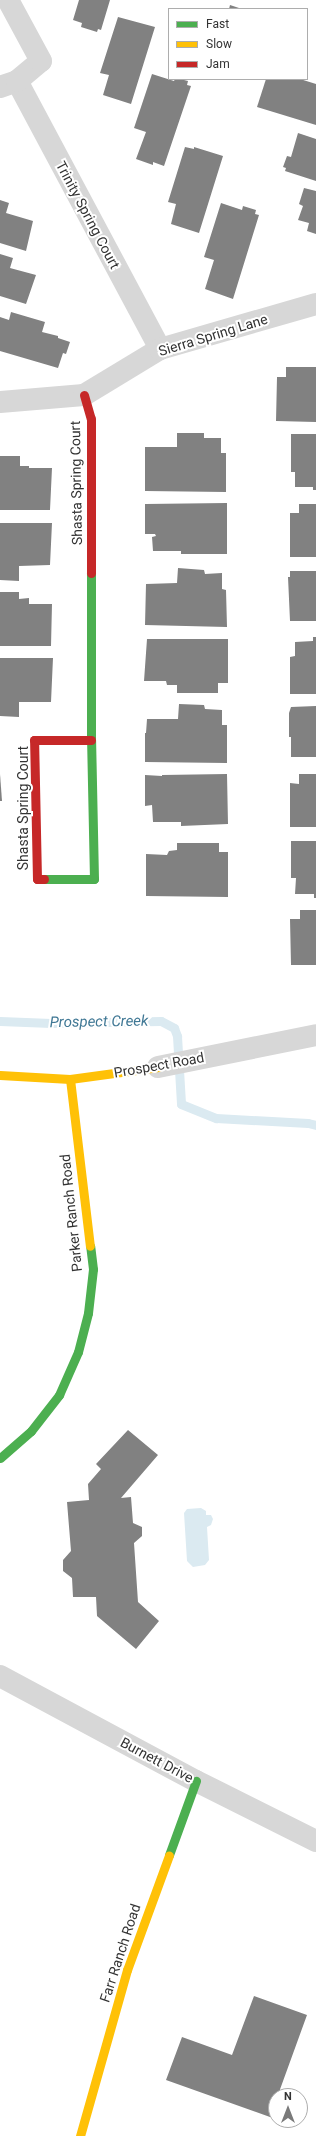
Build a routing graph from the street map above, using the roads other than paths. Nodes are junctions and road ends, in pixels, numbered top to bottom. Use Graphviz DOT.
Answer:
graph roads {
  1 [pos="8,0"];
  2 [pos="9,84"];
  3 [pos="316,304"];
  4 [pos="160,349"];
  5 [pos="84,395"];
  6 [pos="0,402"];
  7 [pos="92,740"];
  8 [pos="316,1035"];
  9 [pos="158,1067"];
  10 [pos="0,1075"];
  11 [pos="70,1079"];
  12 [pos="0,1458"];
  13 [pos="0,1676"];
  14 [pos="196,1781"];
  15 [pos="316,1841"];
  16 [pos="80,2136"];
  1 -- 2 [label="street, Trinity Spring Court"];
  2 -- 4 [label="street, Trinity Spring Court"];
  3 -- 4 [label="street, Sierra Spring Lane"];
  4 -- 5 [label="street, Sierra Spring Lane"];
  5 -- 6 [label="street, Sierra Spring Lane"];
  5 -- 7 [label="street, Shasta Spring Court"];
  7 -- 7 [label="street, Shasta Spring Court"];
  8 -- 9 [label="street, Prospect Road"];
  9 -- 11 [label="street, Prospect Road"];
  10 -- 11 [label="street, Prospect Road"];
  11 -- 12 [label="street, Parker Ranch Road"];
  13 -- 14 [label="street, Burnett Drive"];
  14 -- 15 [label="street, Burnett Drive"];
  14 -- 16 [label="street, Farr Ranch Road"];
}
